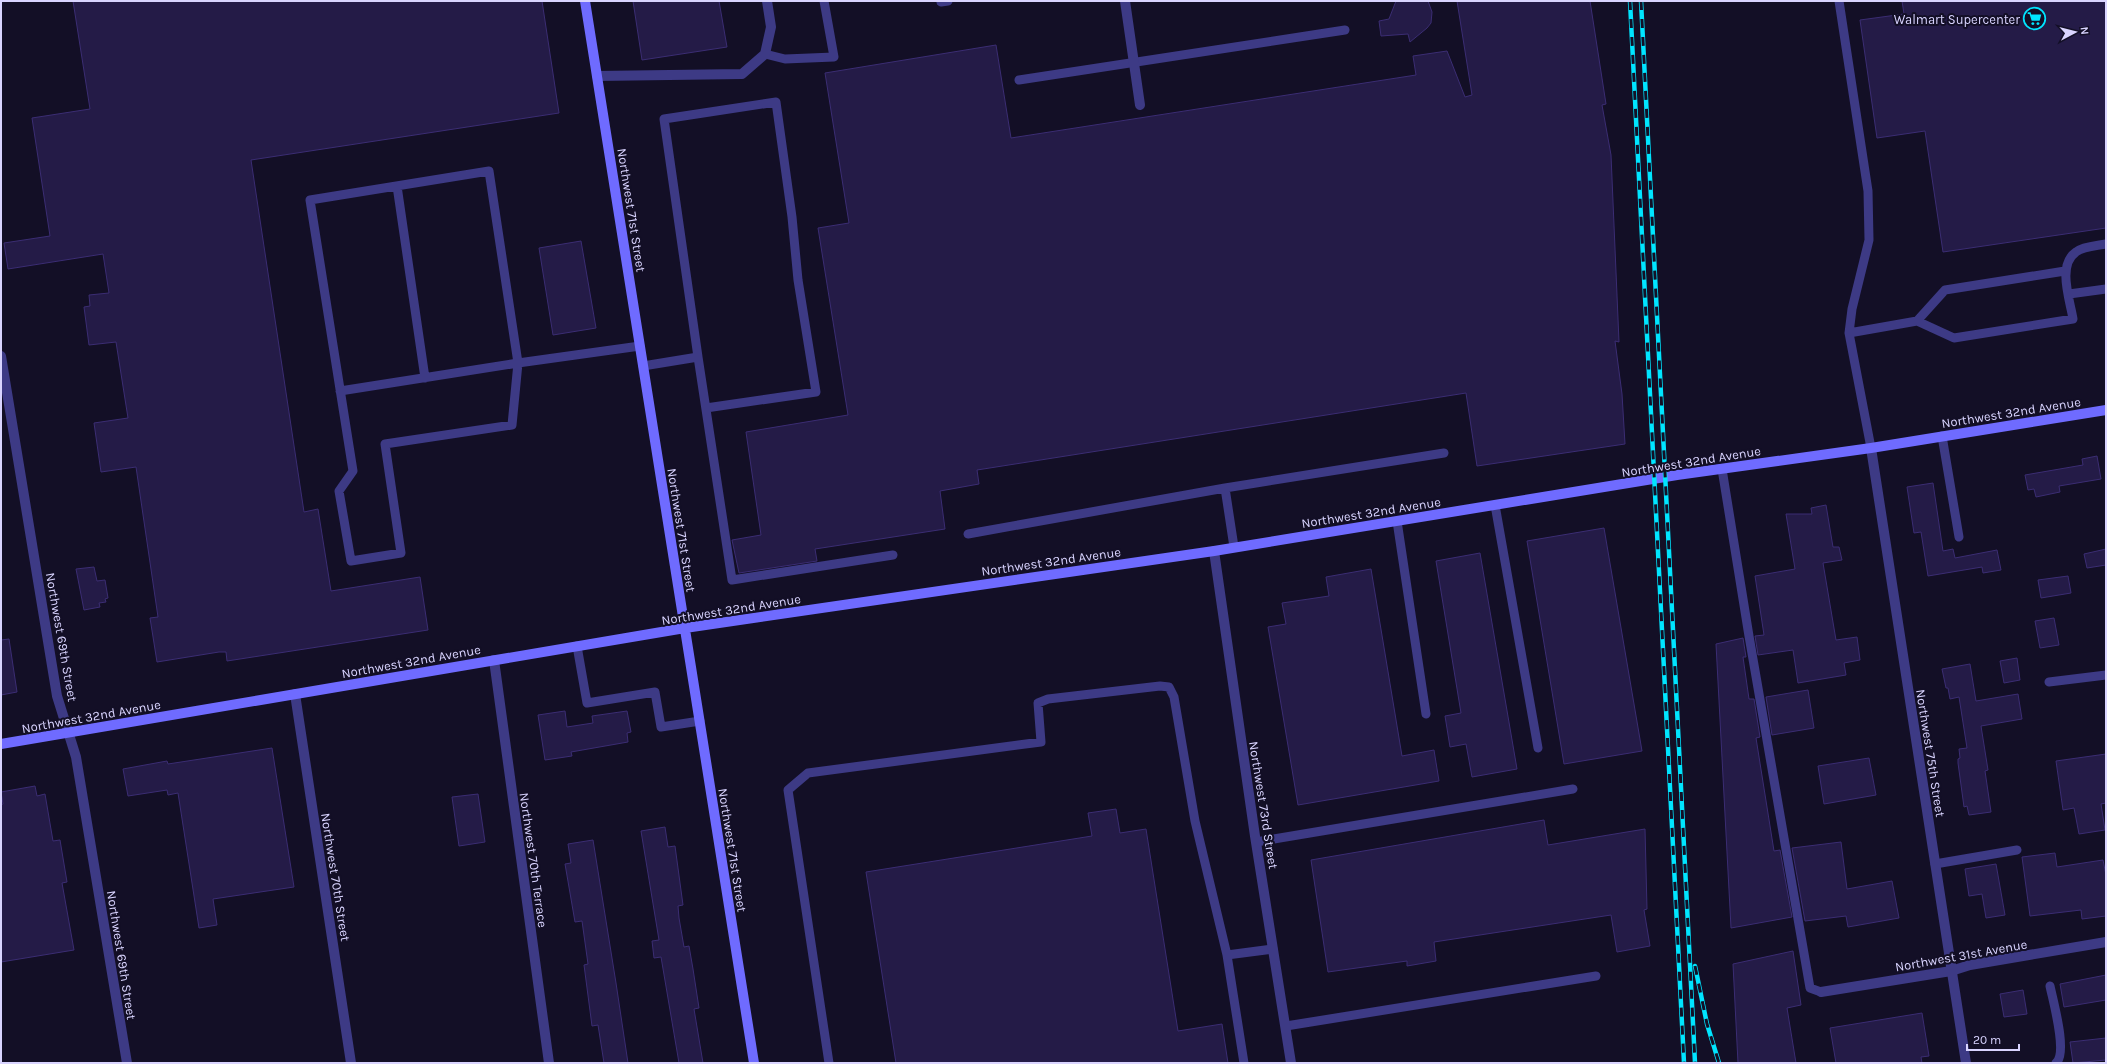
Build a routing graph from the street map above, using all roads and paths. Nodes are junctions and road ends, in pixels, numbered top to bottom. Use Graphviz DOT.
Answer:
graph roads {
  1 [pos="585,1"];
  2 [pos="767,1"];
  3 [pos="824,1"];
  4 [pos="1125,1"];
  5 [pos="1839,1"];
  6 [pos="1345,30"];
  7 [pos="765,54"];
  8 [pos="1134,61"];
  9 [pos="597,76"];
  10 [pos="1019,80"];
  11 [pos="1140,105"];
  12 [pos="397,186"];
  13 [pos="2106,244"];
  14 [pos="2065,271"];
  15 [pos="2106,288"];
  16 [pos="2069,294"];
  17 [pos="1917,321"];
  18 [pos="1849,332"];
  19 [pos="640,346"];
  20 [pos="1,356"];
  21 [pos="698,357"];
  22 [pos="518,363"];
  23 [pos="643,366"];
  24 [pos="425,378"];
  25 [pos="340,391"];
  26 [pos="706,408"];
  27 [pos="2106,410"];
  28 [pos="1942,436"];
  29 [pos="1871,448"];
  30 [pos="1444,453"];
  31 [pos="1722,469"];
  32 [pos="1225,488"];
  33 [pos="1496,505"];
  34 [pos="1397,521"];
  35 [pos="968,534"];
  36 [pos="1958,537"];
  37 [pos="1234,547"];
  38 [pos="1214,550"];
  39 [pos="893,555"];
  40 [pos="685,628"];
  41 [pos="578,646"];
  42 [pos="494,660"];
  43 [pos="2106,675"];
  44 [pos="2049,682"];
  45 [pos="296,694"];
  46 [pos="1426,714"];
  47 [pos="700,721"];
  48 [pos="68,733"];
  49 [pos="1,744"];
  50 [pos="1538,748"];
  51 [pos="1573,789"];
  52 [pos="1256,842"];
  53 [pos="2017,850"];
  54 [pos="1935,864"];
  55 [pos="2106,942"];
  56 [pos="1273,949"];
  57 [pos="1227,954"];
  58 [pos="1951,971"];
  59 [pos="1596,976"];
  60 [pos="2050,986"];
  61 [pos="1821,992"];
  62 [pos="1286,1026"];
  63 [pos="127,1063"];
  64 [pos="352,1063"];
  65 [pos="549,1063"];
  66 [pos="754,1063"];
  67 [pos="829,1063"];
  68 [pos="1244,1063"];
  69 [pos="1291,1063"];
  70 [pos="1966,1063"];
  71 [pos="2056,1063"];
  1 -- 9 [label="main road, Northwest 71st Street"];
  2 -- 7 [label="street"];
  3 -- 7 [label="lane"];
  4 -- 8 [label="street"];
  5 -- 18 [label="lane"];
  6 -- 8 [label="lane"];
  7 -- 9 [label="street"];
  8 -- 10 [label="lane"];
  8 -- 11 [label="street"];
  9 -- 19 [label="main road, Northwest 71st Street"];
  12 -- 22 [label="lane"];
  12 -- 24 [label="lane"];
  12 -- 25 [label="lane"];
  13 -- 14 [label="lane"];
  14 -- 16 [label="lane"];
  14 -- 17 [label="lane"];
  15 -- 16 [label="lane"];
  16 -- 17 [label="lane"];
  17 -- 18 [label="lane"];
  18 -- 29 [label="lane"];
  19 -- 22 [label="lane"];
  19 -- 23 [label="main road, Northwest 71st Street"];
  20 -- 48 [label="street, Northwest 69th Street"];
  21 -- 23 [label="lane"];
  21 -- 26 [label="lane"];
  21 -- 26 [label="lane"];
  22 -- 24 [label="lane"];
  22 -- 25 [label="lane"];
  23 -- 40 [label="main road, Northwest 71st Street"];
  24 -- 25 [label="lane"];
  26 -- 39 [label="lane"];
  27 -- 28 [label="main road, Northwest 32nd Avenue"];
  28 -- 29 [label="main road, Northwest 32nd Avenue"];
  28 -- 36 [label="lane"];
  29 -- 31 [label="main road, Northwest 32nd Avenue"];
  29 -- 54 [label="street, Northwest 75th Street"];
  30 -- 32 [label="lane"];
  31 -- 33 [label="main road, Northwest 32nd Avenue"];
  31 -- 61 [label="lane"];
  32 -- 35 [label="lane"];
  32 -- 37 [label="lane"];
  33 -- 34 [label="main road, Northwest 32nd Avenue"];
  33 -- 50 [label="lane"];
  34 -- 37 [label="main road, Northwest 32nd Avenue"];
  34 -- 46 [label="lane"];
  37 -- 38 [label="main road, Northwest 32nd Avenue"];
  38 -- 40 [label="main road, Northwest 32nd Avenue"];
  38 -- 52 [label="street, Northwest 73rd Street"];
  40 -- 41 [label="main road, Northwest 32nd Avenue"];
  40 -- 47 [label="main road, Northwest 71st Street"];
  41 -- 42 [label="main road, Northwest 32nd Avenue"];
  41 -- 47 [label="lane"];
  42 -- 45 [label="main road, Northwest 32nd Avenue"];
  42 -- 65 [label="street, Northwest 70th Terrace"];
  43 -- 44 [label="lane"];
  45 -- 48 [label="main road, Northwest 32nd Avenue"];
  45 -- 64 [label="street, Northwest 70th Street"];
  47 -- 66 [label="main road, Northwest 71st Street"];
  48 -- 49 [label="main road, Northwest 32nd Avenue"];
  48 -- 63 [label="street, Northwest 69th Street"];
  51 -- 52 [label="lane"];
  52 -- 56 [label="street, Northwest 73rd Street"];
  53 -- 54 [label="lane"];
  54 -- 58 [label="street, Northwest 75th Street"];
  55 -- 58 [label="street, Northwest 31st Avenue"];
  56 -- 57 [label="lane"];
  56 -- 62 [label="street, Northwest 73rd Street"];
  57 -- 67 [label="lane"];
  57 -- 68 [label="lane"];
  58 -- 61 [label="street, Northwest 31st Avenue"];
  58 -- 70 [label="street, Northwest 75th Street"];
  59 -- 62 [label="lane"];
  60 -- 71 [label="lane"];
  62 -- 69 [label="street, Northwest 73rd Street"];
}
